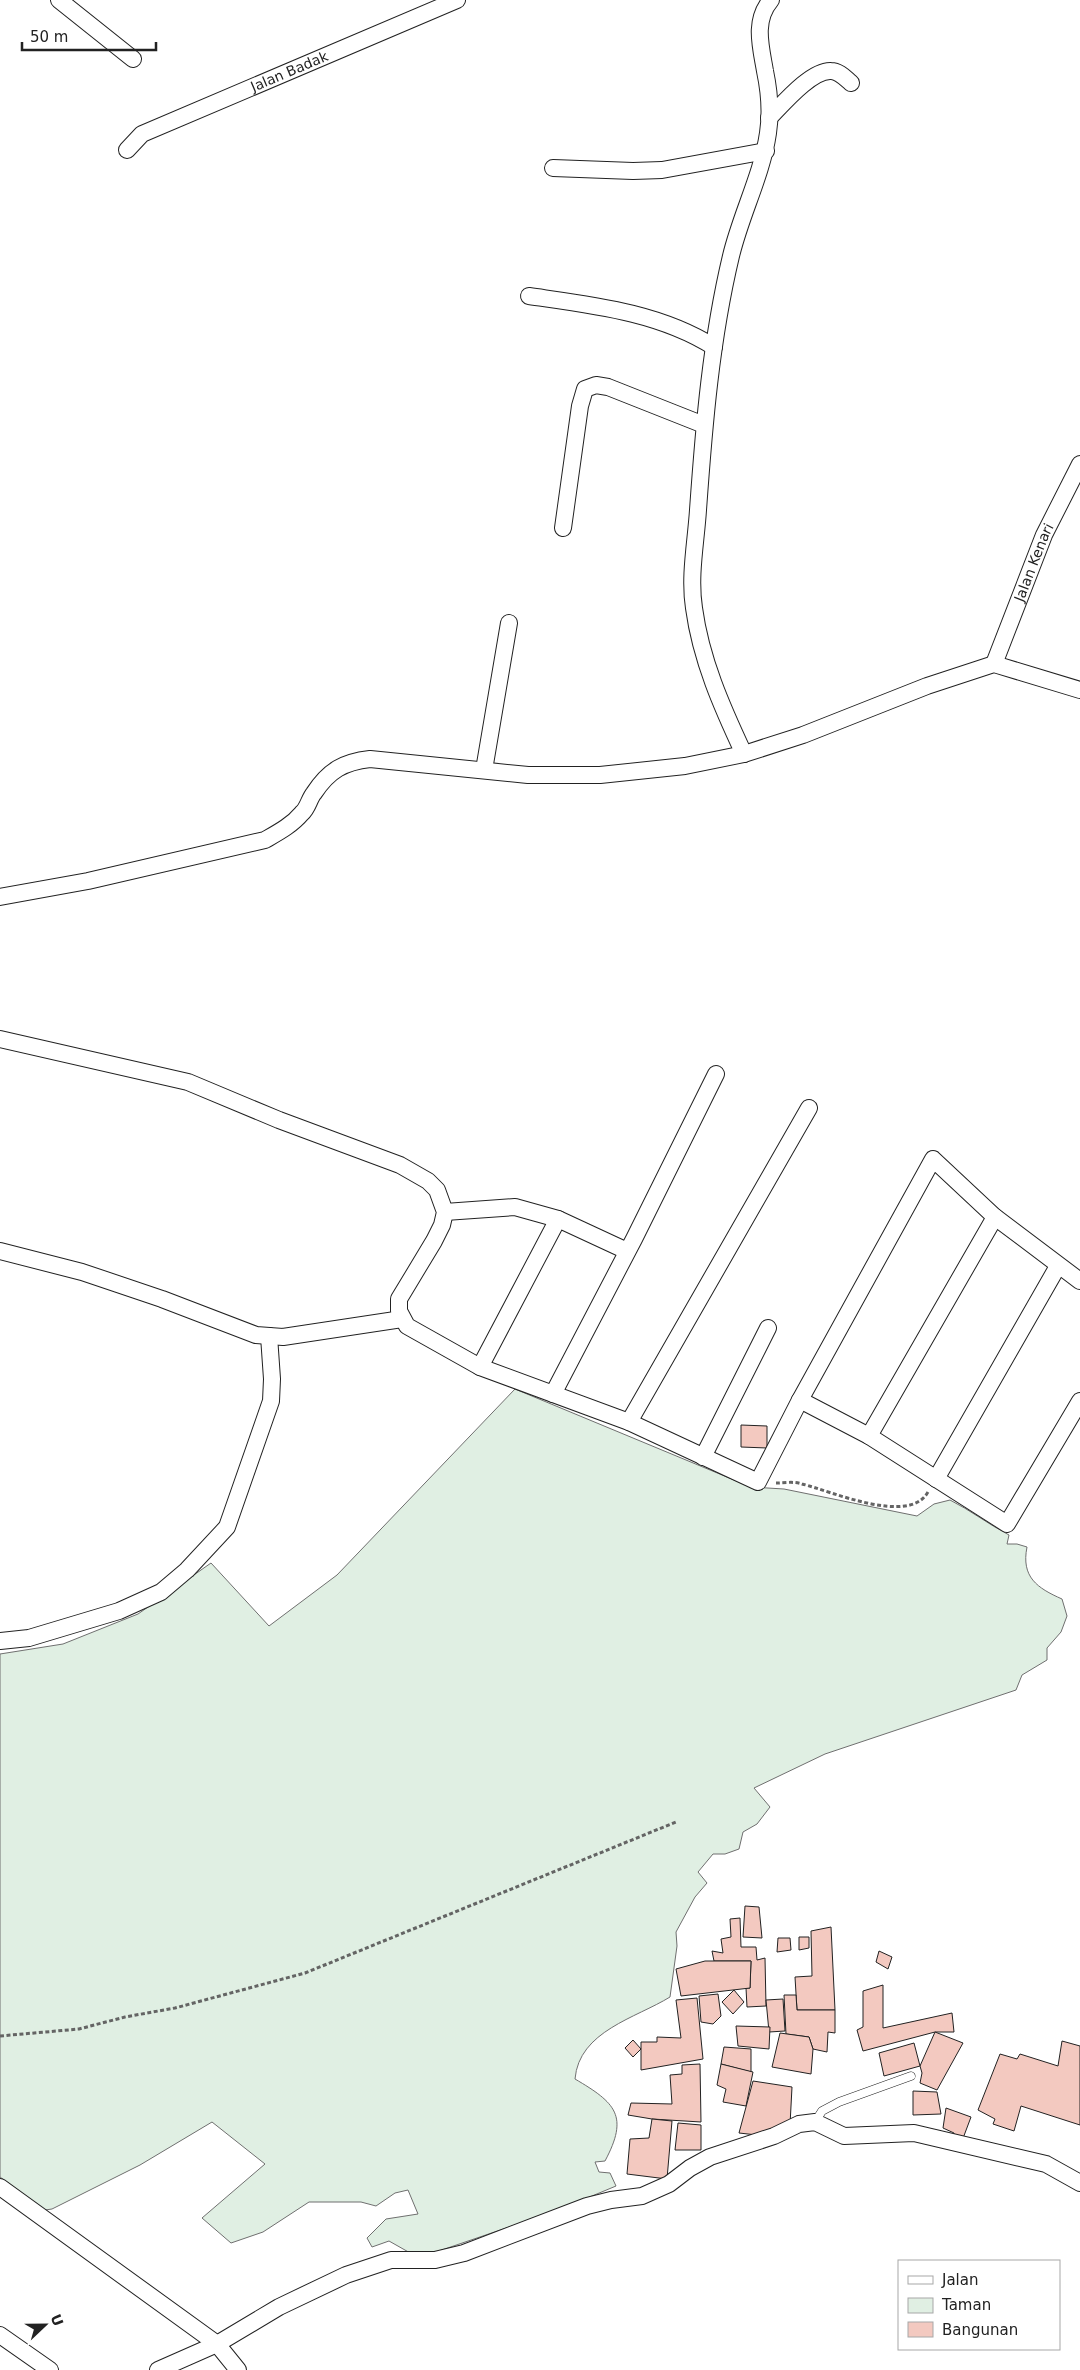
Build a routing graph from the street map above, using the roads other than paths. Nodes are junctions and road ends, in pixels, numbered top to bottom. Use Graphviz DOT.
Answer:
graph roads {
  1 [pos="59,0"];
  2 [pos="457,0"];
  3 [pos="771,0"];
  4 [pos="132,59"];
  5 [pos="851,83"];
  6 [pos="769,118"];
  7 [pos="127,150"];
  8 [pos="766,151"];
  9 [pos="553,168"];
  10 [pos="529,296"];
  11 [pos="714,347"];
  12 [pos="704,425"];
  13 [pos="1080,464"];
  14 [pos="563,528"];
  15 [pos="509,623"];
  16 [pos="994,664"];
  17 [pos="1080,690"];
  18 [pos="744,754"];
  19 [pos="484,770"];
  20 [pos="0,897"];
  21 [pos="0,1039"];
  22 [pos="716,1074"];
  23 [pos="809,1108"];
  24 [pos="445,1212"];
  25 [pos="995,1217"];
  26 [pos="558,1219"];
  27 [pos="0,1251"];
  28 [pos="628,1251"];
  29 [pos="1058,1266"];
  30 [pos="1080,1281"];
  31 [pos="402,1319"];
  32 [pos="768,1328"];
  33 [pos="270,1336"];
  34 [pos="480,1367"];
  35 [pos="553,1394"];
  36 [pos="800,1400"];
  37 [pos="1080,1401"];
  38 [pos="629,1422"];
  39 [pos="869,1436"];
  40 [pos="703,1457"];
  41 [pos="936,1479"];
  42 [pos="0,1641"];
  43 [pos="911,2076"];
  44 [pos="815,2122"];
  45 [pos="1080,2183"];
  46 [pos="0,2187"];
  47 [pos="0,2335"];
  48 [pos="217,2344"];
  49 [pos="50,2370"];
  50 [pos="158,2370"];
  51 [pos="238,2370"];
  1 -- 4 [label="street"];
  2 -- 7 [label="street, Jalan Badak"];
  3 -- 6 [label="street"];
  5 -- 6 [label="street"];
  6 -- 8 [label="street"];
  8 -- 9 [label="street"];
  8 -- 11 [label="street"];
  10 -- 11 [label="street"];
  11 -- 12 [label="street"];
  12 -- 14 [label="street"];
  12 -- 18 [label="street"];
  13 -- 16 [label="street, Jalan Kenari"];
  15 -- 19 [label="street"];
  16 -- 17 [label="street"];
  16 -- 18 [label="street"];
  18 -- 19 [label="street"];
  19 -- 20 [label="street"];
  21 -- 24 [label="street"];
  22 -- 28 [label="street"];
  23 -- 38 [label="street"];
  24 -- 26 [label="street"];
  24 -- 31 [label="street"];
  25 -- 29 [label="street"];
  25 -- 36 [label="street"];
  25 -- 39 [label="street"];
  26 -- 28 [label="street"];
  26 -- 34 [label="street"];
  27 -- 33 [label="street"];
  28 -- 35 [label="street"];
  29 -- 30 [label="street"];
  29 -- 41 [label="street"];
  31 -- 33 [label="street"];
  31 -- 34 [label="street"];
  32 -- 40 [label="street"];
  33 -- 42 [label="street"];
  34 -- 35 [label="street"];
  35 -- 38 [label="street"];
  36 -- 39 [label="street"];
  36 -- 40 [label="street"];
  37 -- 41 [label="street"];
  38 -- 40 [label="street"];
  39 -- 41 [label="street"];
  43 -- 44 [label="lane"];
  44 -- 45 [label="street"];
  44 -- 48 [label="street"];
  46 -- 48 [label="street"];
  47 -- 49 [label="street"];
  48 -- 50 [label="street"];
  48 -- 51 [label="street"];
}
